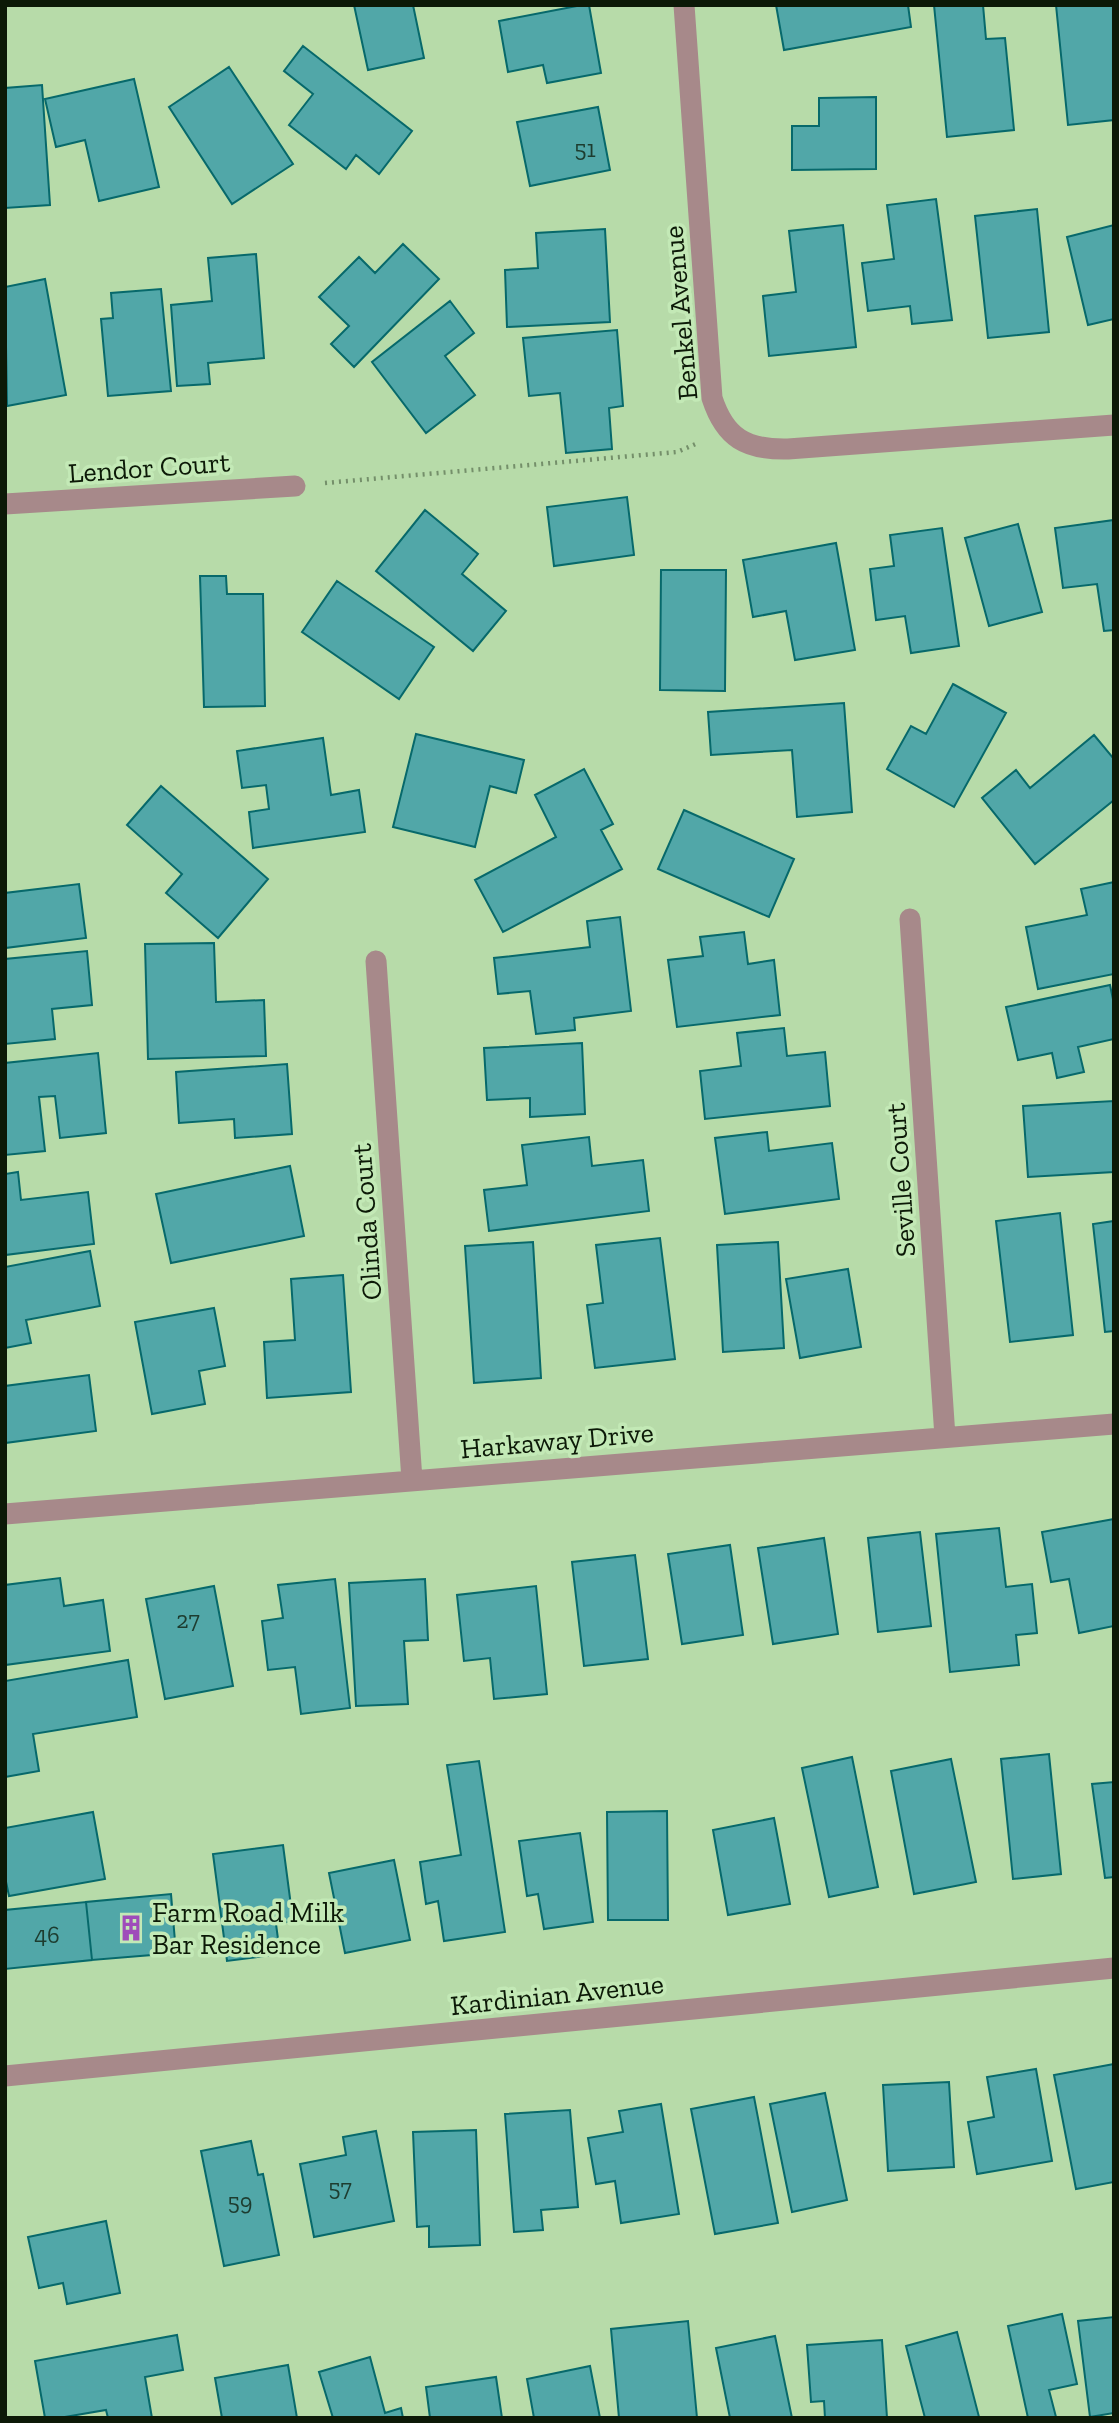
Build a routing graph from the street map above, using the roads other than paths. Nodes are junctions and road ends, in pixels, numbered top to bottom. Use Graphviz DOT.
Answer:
graph roads {
  1 [pos="684,5"];
  2 [pos="1114,425"];
  3 [pos="295,486"];
  4 [pos="5,504"];
  5 [pos="910,919"];
  6 [pos="376,961"];
  7 [pos="1114,1424"];
  8 [pos="945,1437"];
  9 [pos="412,1480"];
  10 [pos="5,1514"];
  11 [pos="1114,1968"];
  12 [pos="5,2076"];
  1 -- 2 [label="street, Benkel Avenue"];
  3 -- 4 [label="street, Lendor Court"];
  5 -- 8 [label="street, Seville Court"];
  6 -- 9 [label="street, Olinda Court"];
  7 -- 8 [label="street, Harkaway Drive"];
  8 -- 9 [label="street, Harkaway Drive"];
  9 -- 10 [label="street, Harkaway Drive"];
  11 -- 12 [label="street, Kardinian Avenue"];
}
